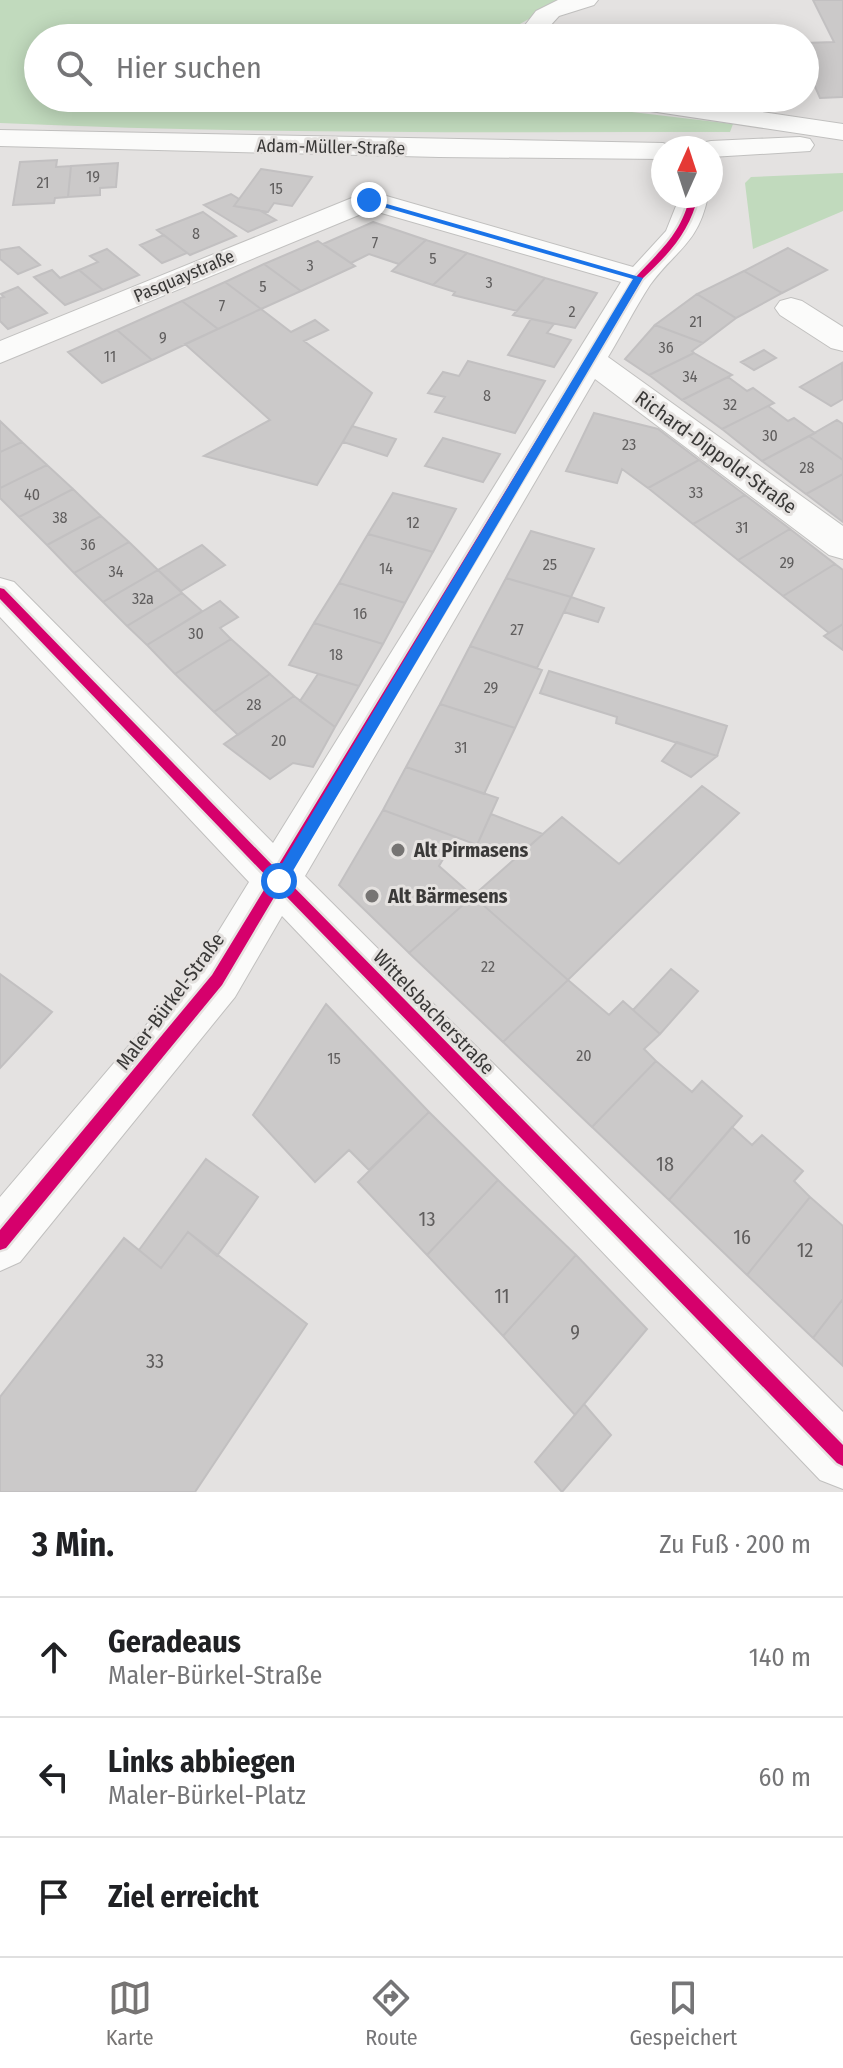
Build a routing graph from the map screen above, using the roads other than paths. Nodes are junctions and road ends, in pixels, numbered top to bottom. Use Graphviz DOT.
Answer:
graph roads {
  1 [pos="586,0"];
  2 [pos="535,24"];
  3 [pos="710,112"];
  4 [pos="843,132"];
  5 [pos="0,138"];
  6 [pos="843,141"];
  7 [pos="723,148"];
  8 [pos="651,151"];
  9 [pos="692,208"];
  10 [pos="639,278"];
  11 [pos="791,308"];
  12 [pos="843,341"];
  13 [pos="0,353"];
  14 [pos="589,359"];
  15 [pos="843,545"];
  16 [pos="0,592"];
  17 [pos="279,881"];
  18 [pos="0,1242"];
  19 [pos="843,1457"];
  1 -- 2 [label="street"];
  3 -- 4 [label="street"];
  5 -- 8 [label="street, Adam-Müller-Straße"];
  6 -- 7 [label="street"];
  9 -- 10 [label="street, Maler-Bürkel-Straße"];
  10 -- 13 [label="street, Pasquaystraße"];
  10 -- 14 [label="street, Maler-Bürkel-Straße"];
  11 -- 12 [label="street"];
  14 -- 15 [label="street, Richard-Dippold-Straße"];
  14 -- 17 [label="street, Maler-Bürkel-Straße"];
  16 -- 17 [label="street, Wittelsbacherstraße"];
  17 -- 18 [label="street, Maler-Bürkel-Straße"];
  17 -- 19 [label="street, Wittelsbacherstraße"];
}
